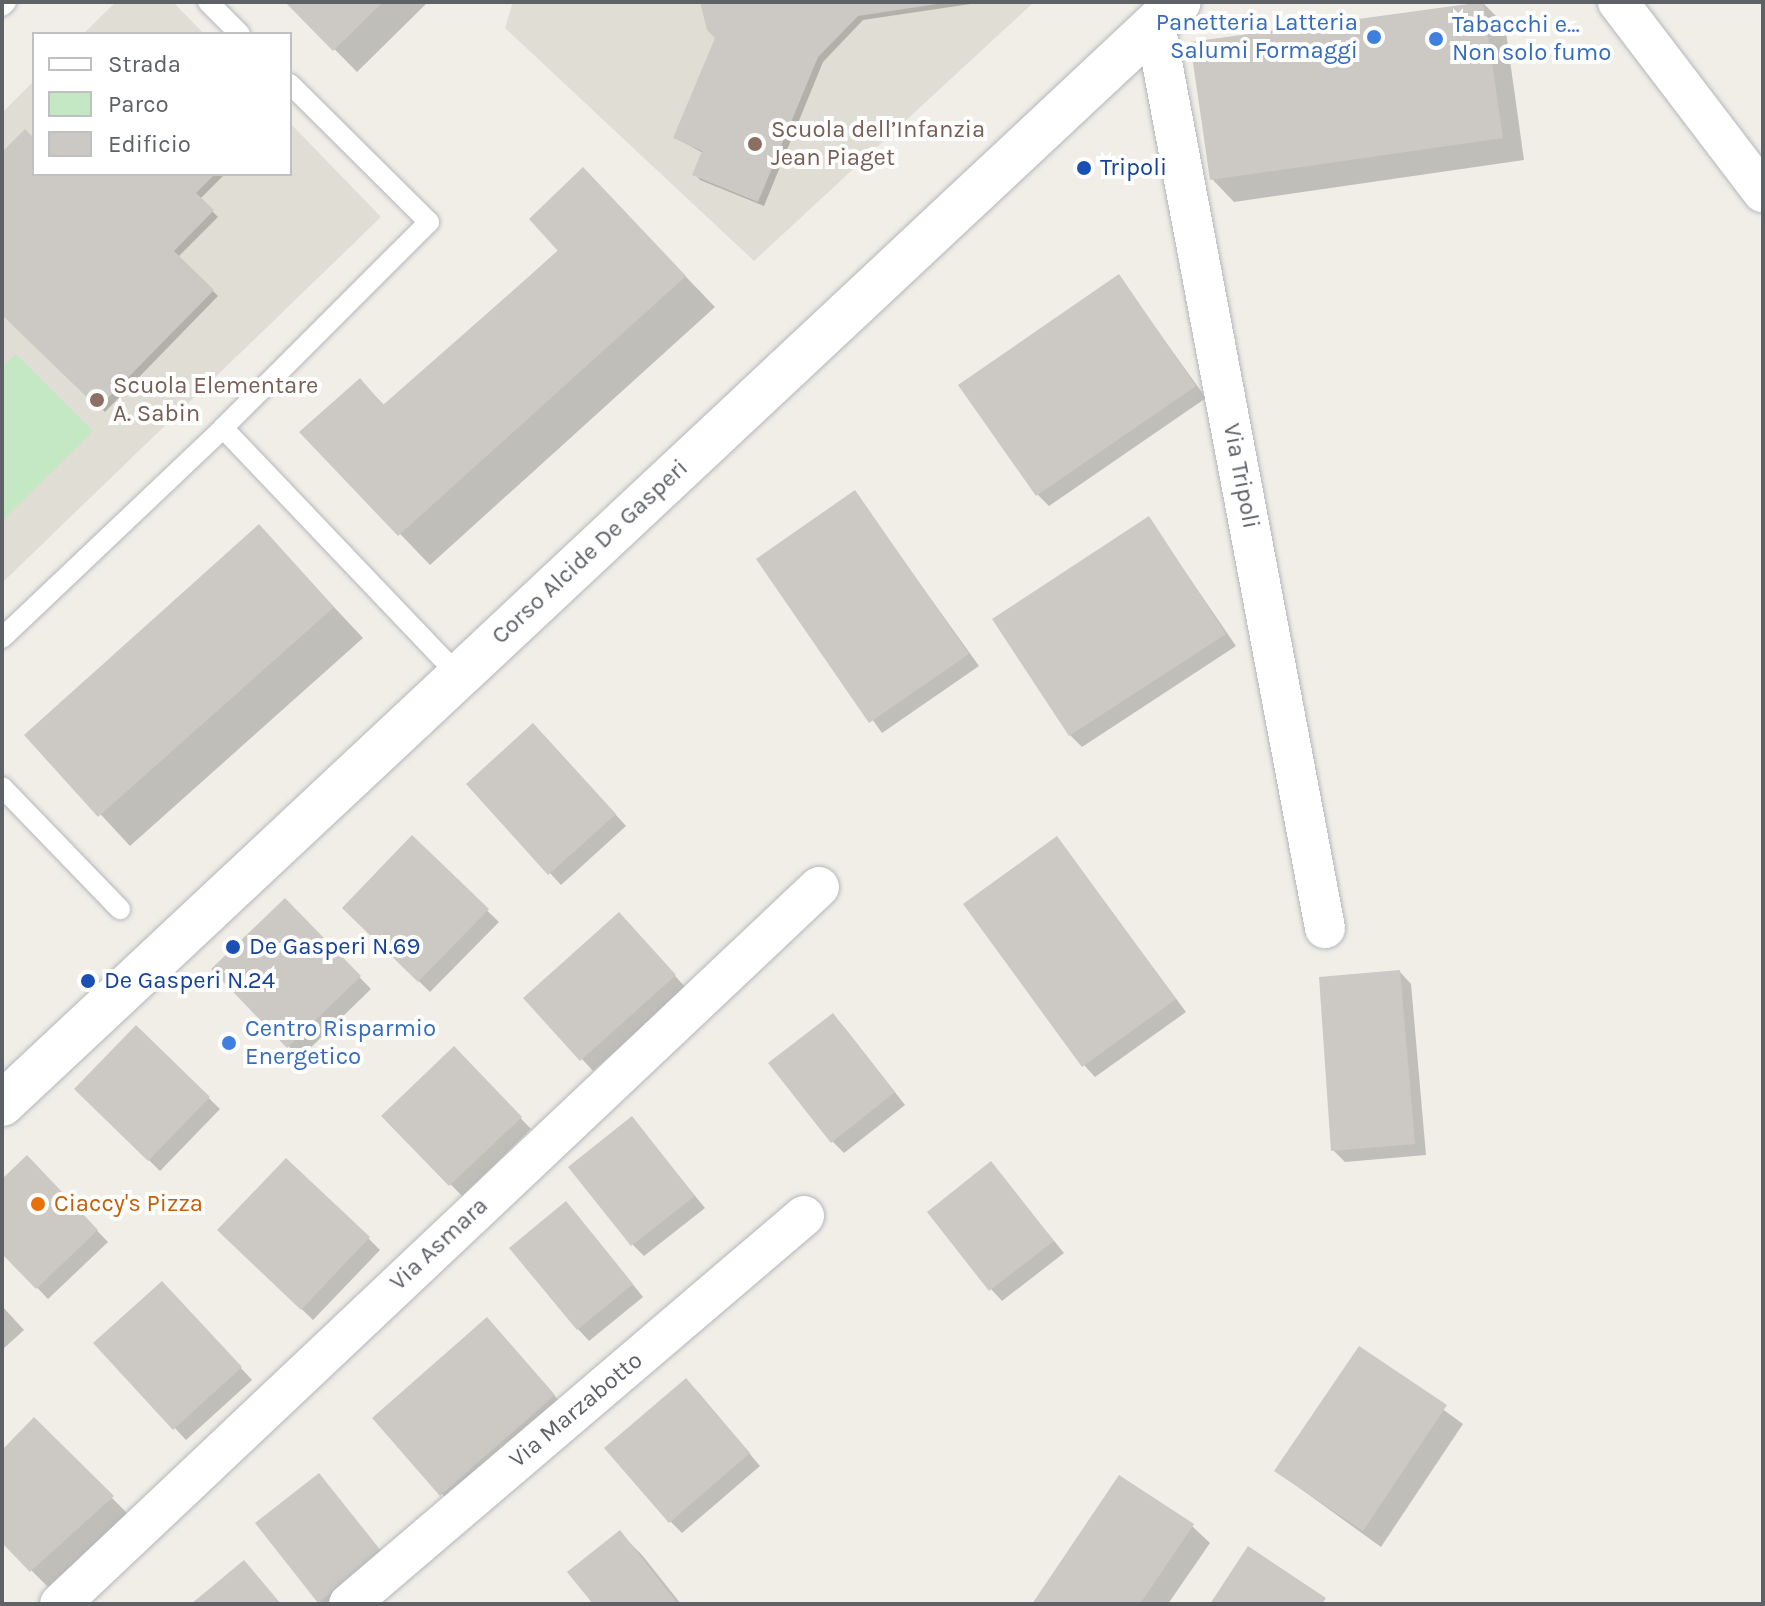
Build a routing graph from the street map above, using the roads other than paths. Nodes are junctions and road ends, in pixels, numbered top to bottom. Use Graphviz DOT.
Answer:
graph roads {
  1 [pos="208,2"];
  2 [pos="1618,2"];
  3 [pos="1167,14"];
  4 [pos="238,32"];
  5 [pos="292,86"];
  6 [pos="1763,192"];
  7 [pos="223,428"];
  8 [pos="2,638"];
  9 [pos="459,676"];
  10 [pos="2,787"];
  11 [pos="819,887"];
  12 [pos="120,909"];
  13 [pos="1325,928"];
  14 [pos="2,1104"];
  15 [pos="804,1216"];
  16 [pos="60,1604"];
  17 [pos="349,1604"];
  1 -- 4 [label="lane"];
  2 -- 6 [label="street"];
  3 -- 9 [label="street, Corso Alcide De Gasperi"];
  3 -- 13 [label="street, Via Tripoli"];
  5 -- 7 [label="lane"];
  7 -- 8 [label="lane"];
  7 -- 9 [label="lane"];
  9 -- 14 [label="street, Corso Alcide De Gasperi"];
  10 -- 12 [label="lane"];
  11 -- 16 [label="street, Via Asmara"];
  15 -- 17 [label="street, Via Marzabotto"];
}
